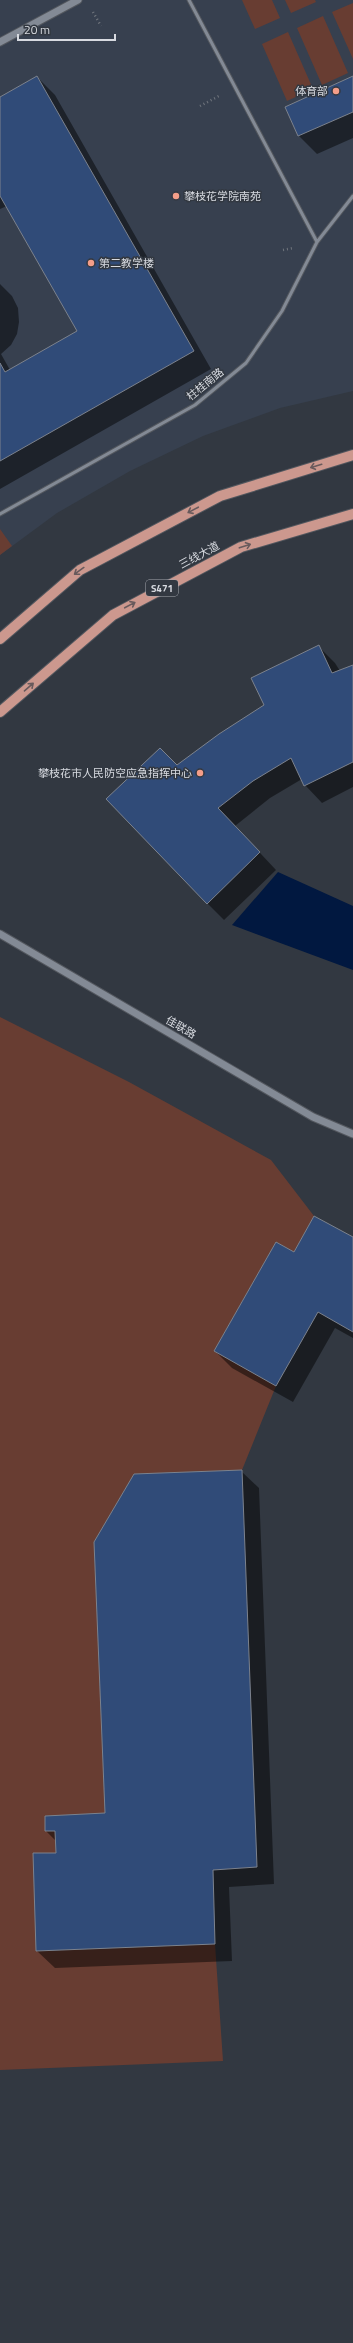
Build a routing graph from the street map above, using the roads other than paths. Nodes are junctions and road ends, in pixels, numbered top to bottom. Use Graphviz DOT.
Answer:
graph roads {
  1 [pos="78,0"];
  2 [pos="189,0"];
  3 [pos="0,42"];
  4 [pos="353,196"];
  5 [pos="317,242"];
  6 [pos="353,455"];
  7 [pos="0,514"];
  8 [pos="353,514"];
  9 [pos="0,639"];
  10 [pos="0,712"];
  11 [pos="0,934"];
  12 [pos="353,1134"];
  1 -- 3 [label="street"];
  2 -- 5 [label="lane"];
  4 -- 5 [label="lane, 柱桂南路"];
  5 -- 7 [label="lane, 柱桂南路"];
  6 -- 9 [label="main road, one-way"];
  10 -- 8 [label="main road, 三线大道 / S471, one-way"];
  11 -- 12 [label="street, 佳联路"];
}
